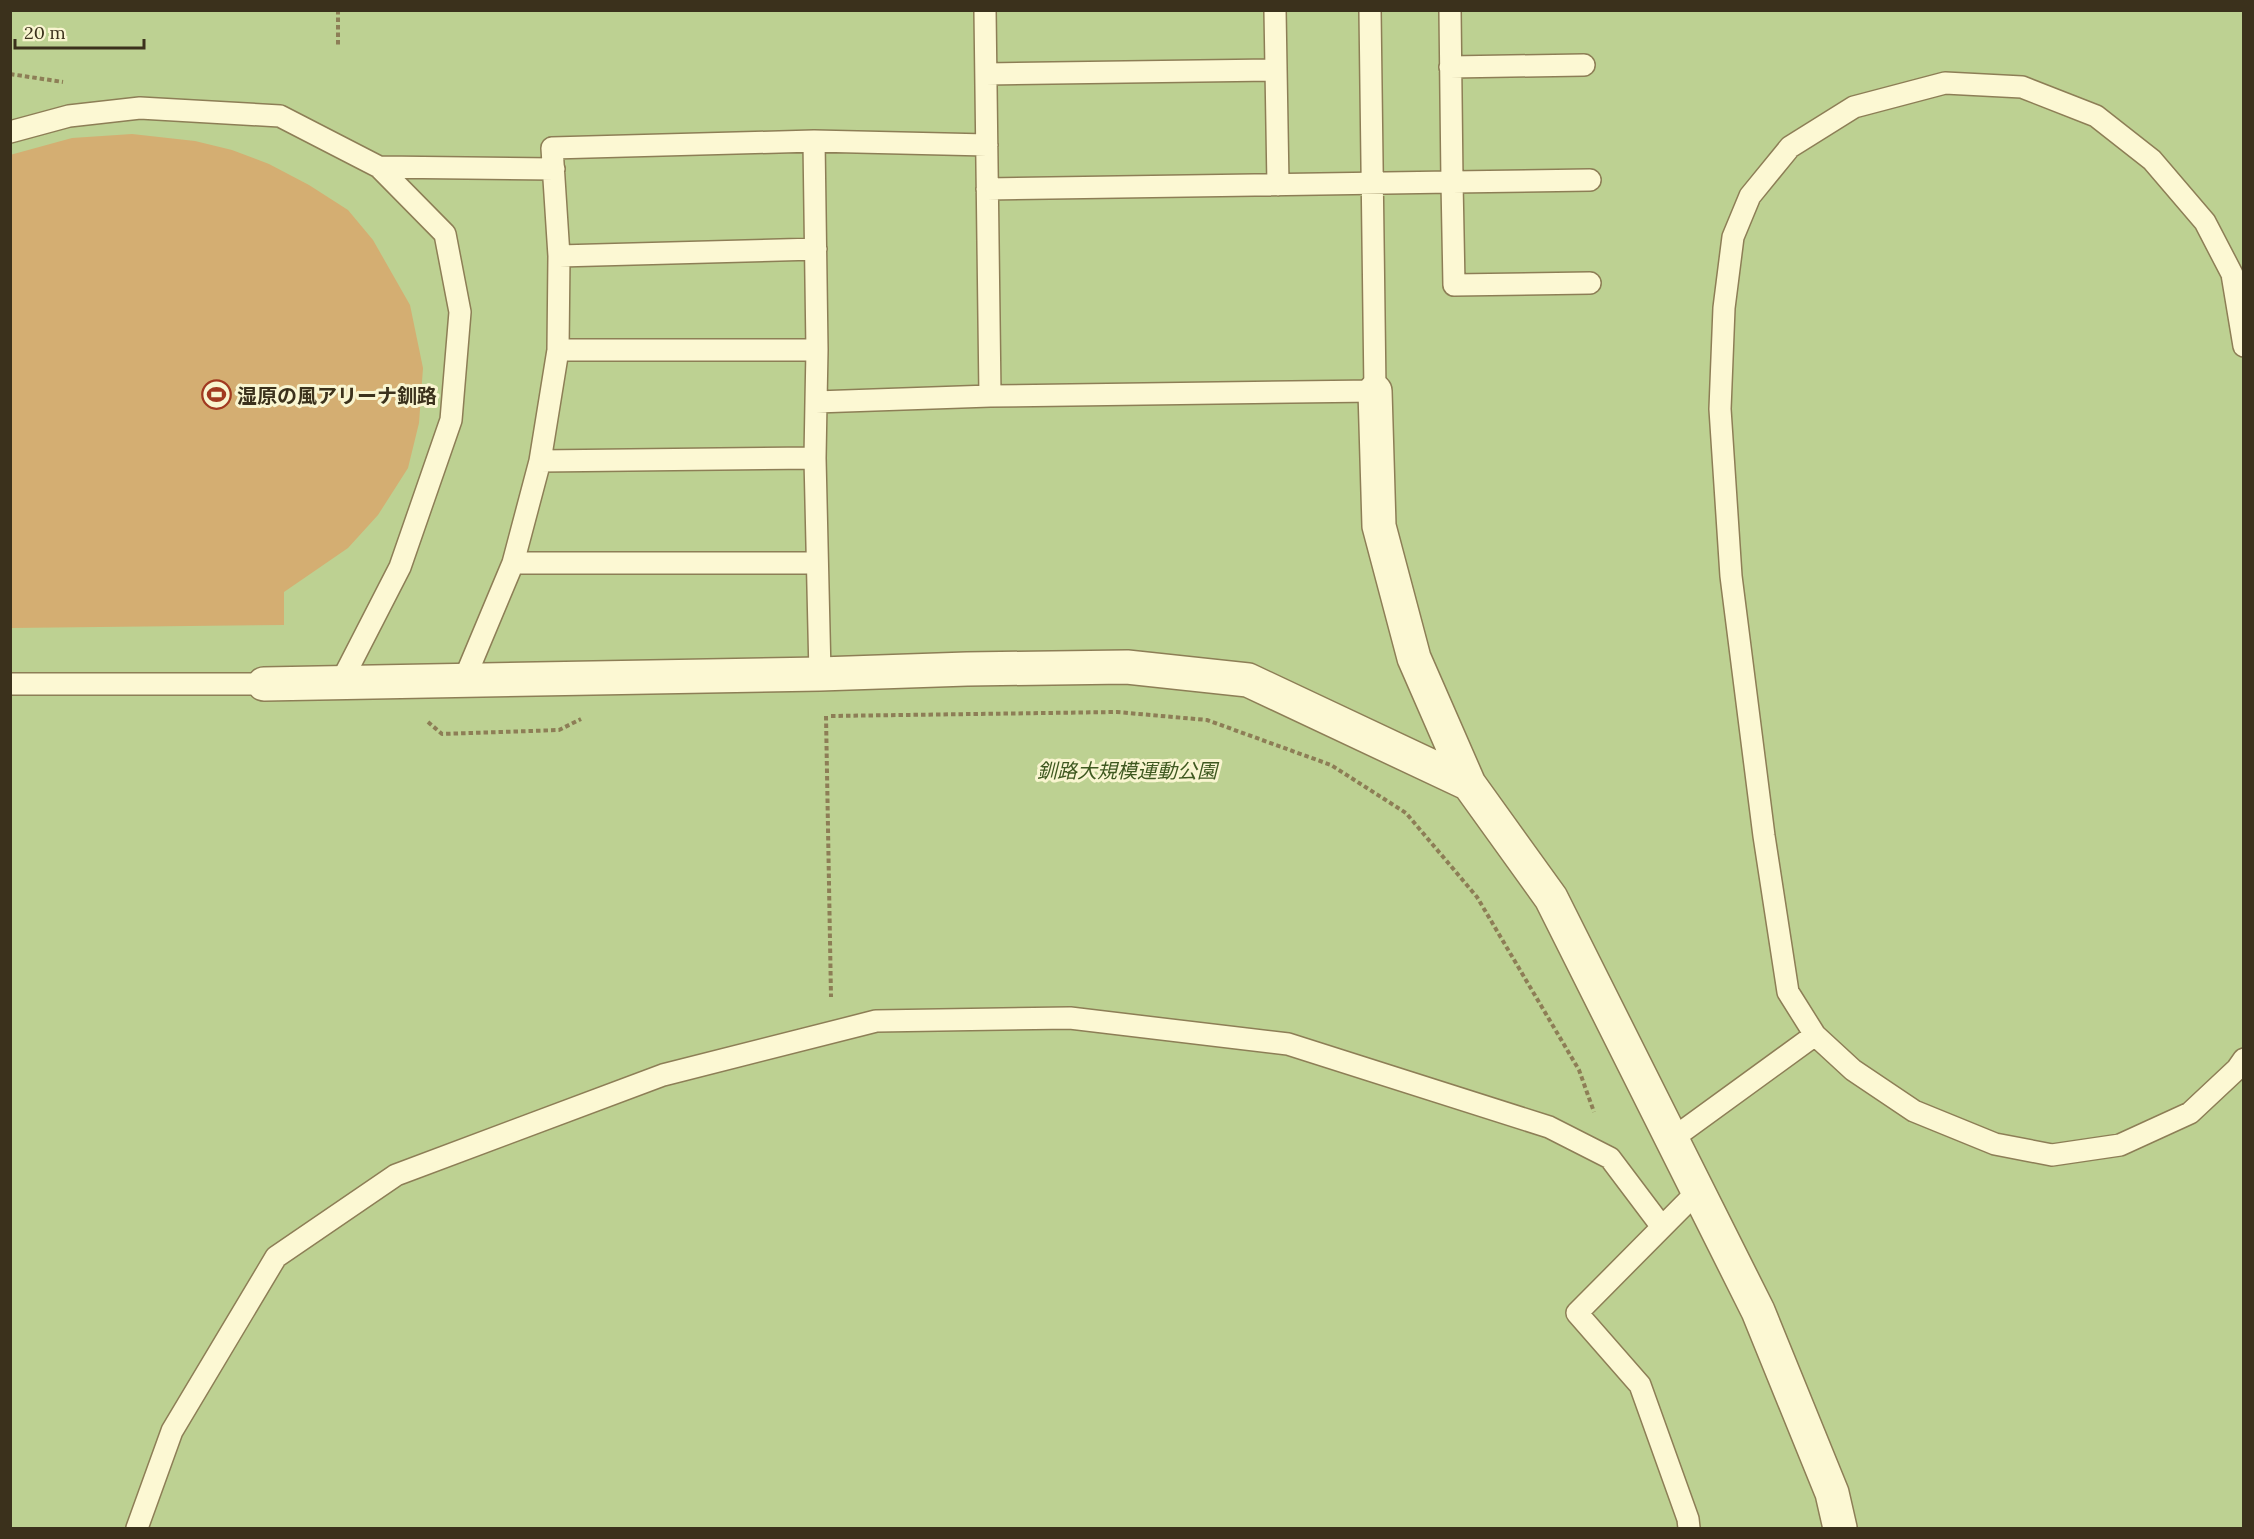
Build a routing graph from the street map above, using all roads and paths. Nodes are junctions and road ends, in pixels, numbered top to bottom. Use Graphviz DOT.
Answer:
graph roads {
  1 [pos="338,10"];
  2 [pos="985,10"];
  3 [pos="1275,10"];
  4 [pos="1370,10"];
  5 [pos="1450,10"];
  6 [pos="338,47"];
  7 [pos="1584,65"];
  8 [pos="1450,67"];
  9 [pos="1276,70"];
  10 [pos="986,74"];
  11 [pos="10,132"];
  12 [pos="814,141"];
  13 [pos="987,145"];
  14 [pos="380,167"];
  15 [pos="554,169"];
  16 [pos="1590,180"];
  17 [pos="1452,182"];
  18 [pos="1373,183"];
  19 [pos="1278,185"];
  20 [pos="987,189"];
  21 [pos="816,249"];
  22 [pos="559,256"];
  23 [pos="1590,283"];
  24 [pos="2244,346"];
  25 [pos="558,350"];
  26 [pos="817,350"];
  27 [pos="1376,391"];
  28 [pos="990,396"];
  29 [pos="816,402"];
  30 [pos="815,458"];
  31 [pos="540,460"];
  32 [pos="513,563"];
  33 [pos="817,564"];
  34 [pos="820,674"];
  35 [pos="464,680"];
  36 [pos="341,682"];
  37 [pos="10,684"];
  38 [pos="264,684"];
  39 [pos="421,715"];
  40 [pos="591,719"];
  41 [pos="1469,784"];
  42 [pos="832,1032"];
  43 [pos="1815,1035"];
  44 [pos="2244,1059"];
  45 [pos="1672,1139"];
  46 [pos="1610,1158"];
  47 [pos="1698,1191"];
  48 [pos="1662,1227"];
  49 [pos="137,1528"];
  50 [pos="1689,1528"];
  51 [pos="1840,1528"];
  1 -- 6 [label="path"];
  2 -- 10 [label="lane"];
  3 -- 9 [label="lane"];
  4 -- 18 [label="lane"];
  5 -- 8 [label="lane"];
  7 -- 8 [label="lane"];
  8 -- 17 [label="lane"];
  9 -- 10 [label="lane"];
  9 -- 19 [label="lane"];
  10 -- 13 [label="lane"];
  11 -- 14 [label="lane"];
  12 -- 13 [label="lane"];
  12 -- 15 [label="lane"];
  12 -- 21 [label="lane"];
  13 -- 20 [label="lane"];
  14 -- 15 [label="lane"];
  14 -- 36 [label="lane"];
  15 -- 22 [label="lane"];
  16 -- 17 [label="lane"];
  17 -- 18 [label="lane"];
  17 -- 23 [label="lane"];
  18 -- 19 [label="lane"];
  18 -- 27 [label="lane"];
  19 -- 20 [label="lane"];
  20 -- 28 [label="lane"];
  21 -- 22 [label="lane"];
  21 -- 26 [label="lane"];
  22 -- 25 [label="lane"];
  24 -- 43 [label="lane"];
  25 -- 26 [label="lane"];
  25 -- 31 [label="lane"];
  26 -- 29 [label="lane"];
  27 -- 28 [label="lane"];
  27 -- 41 [label="street"];
  28 -- 29 [label="lane"];
  29 -- 30 [label="lane"];
  30 -- 31 [label="lane"];
  30 -- 33 [label="lane"];
  31 -- 32 [label="lane"];
  32 -- 33 [label="lane"];
  32 -- 35 [label="lane"];
  33 -- 34 [label="lane"];
  34 -- 35 [label="street"];
  34 -- 41 [label="street"];
  35 -- 36 [label="street"];
  36 -- 38 [label="street"];
  37 -- 38 [label="lane"];
  39 -- 40 [label="path"];
  41 -- 45 [label="street"];
  42 -- 46 [label="lane"];
  42 -- 46 [label="path"];
  42 -- 49 [label="lane"];
  43 -- 44 [label="lane"];
  43 -- 45 [label="lane"];
  45 -- 47 [label="street"];
  46 -- 48 [label="lane"];
  47 -- 48 [label="lane"];
  47 -- 51 [label="street"];
  48 -- 50 [label="lane"];
}
